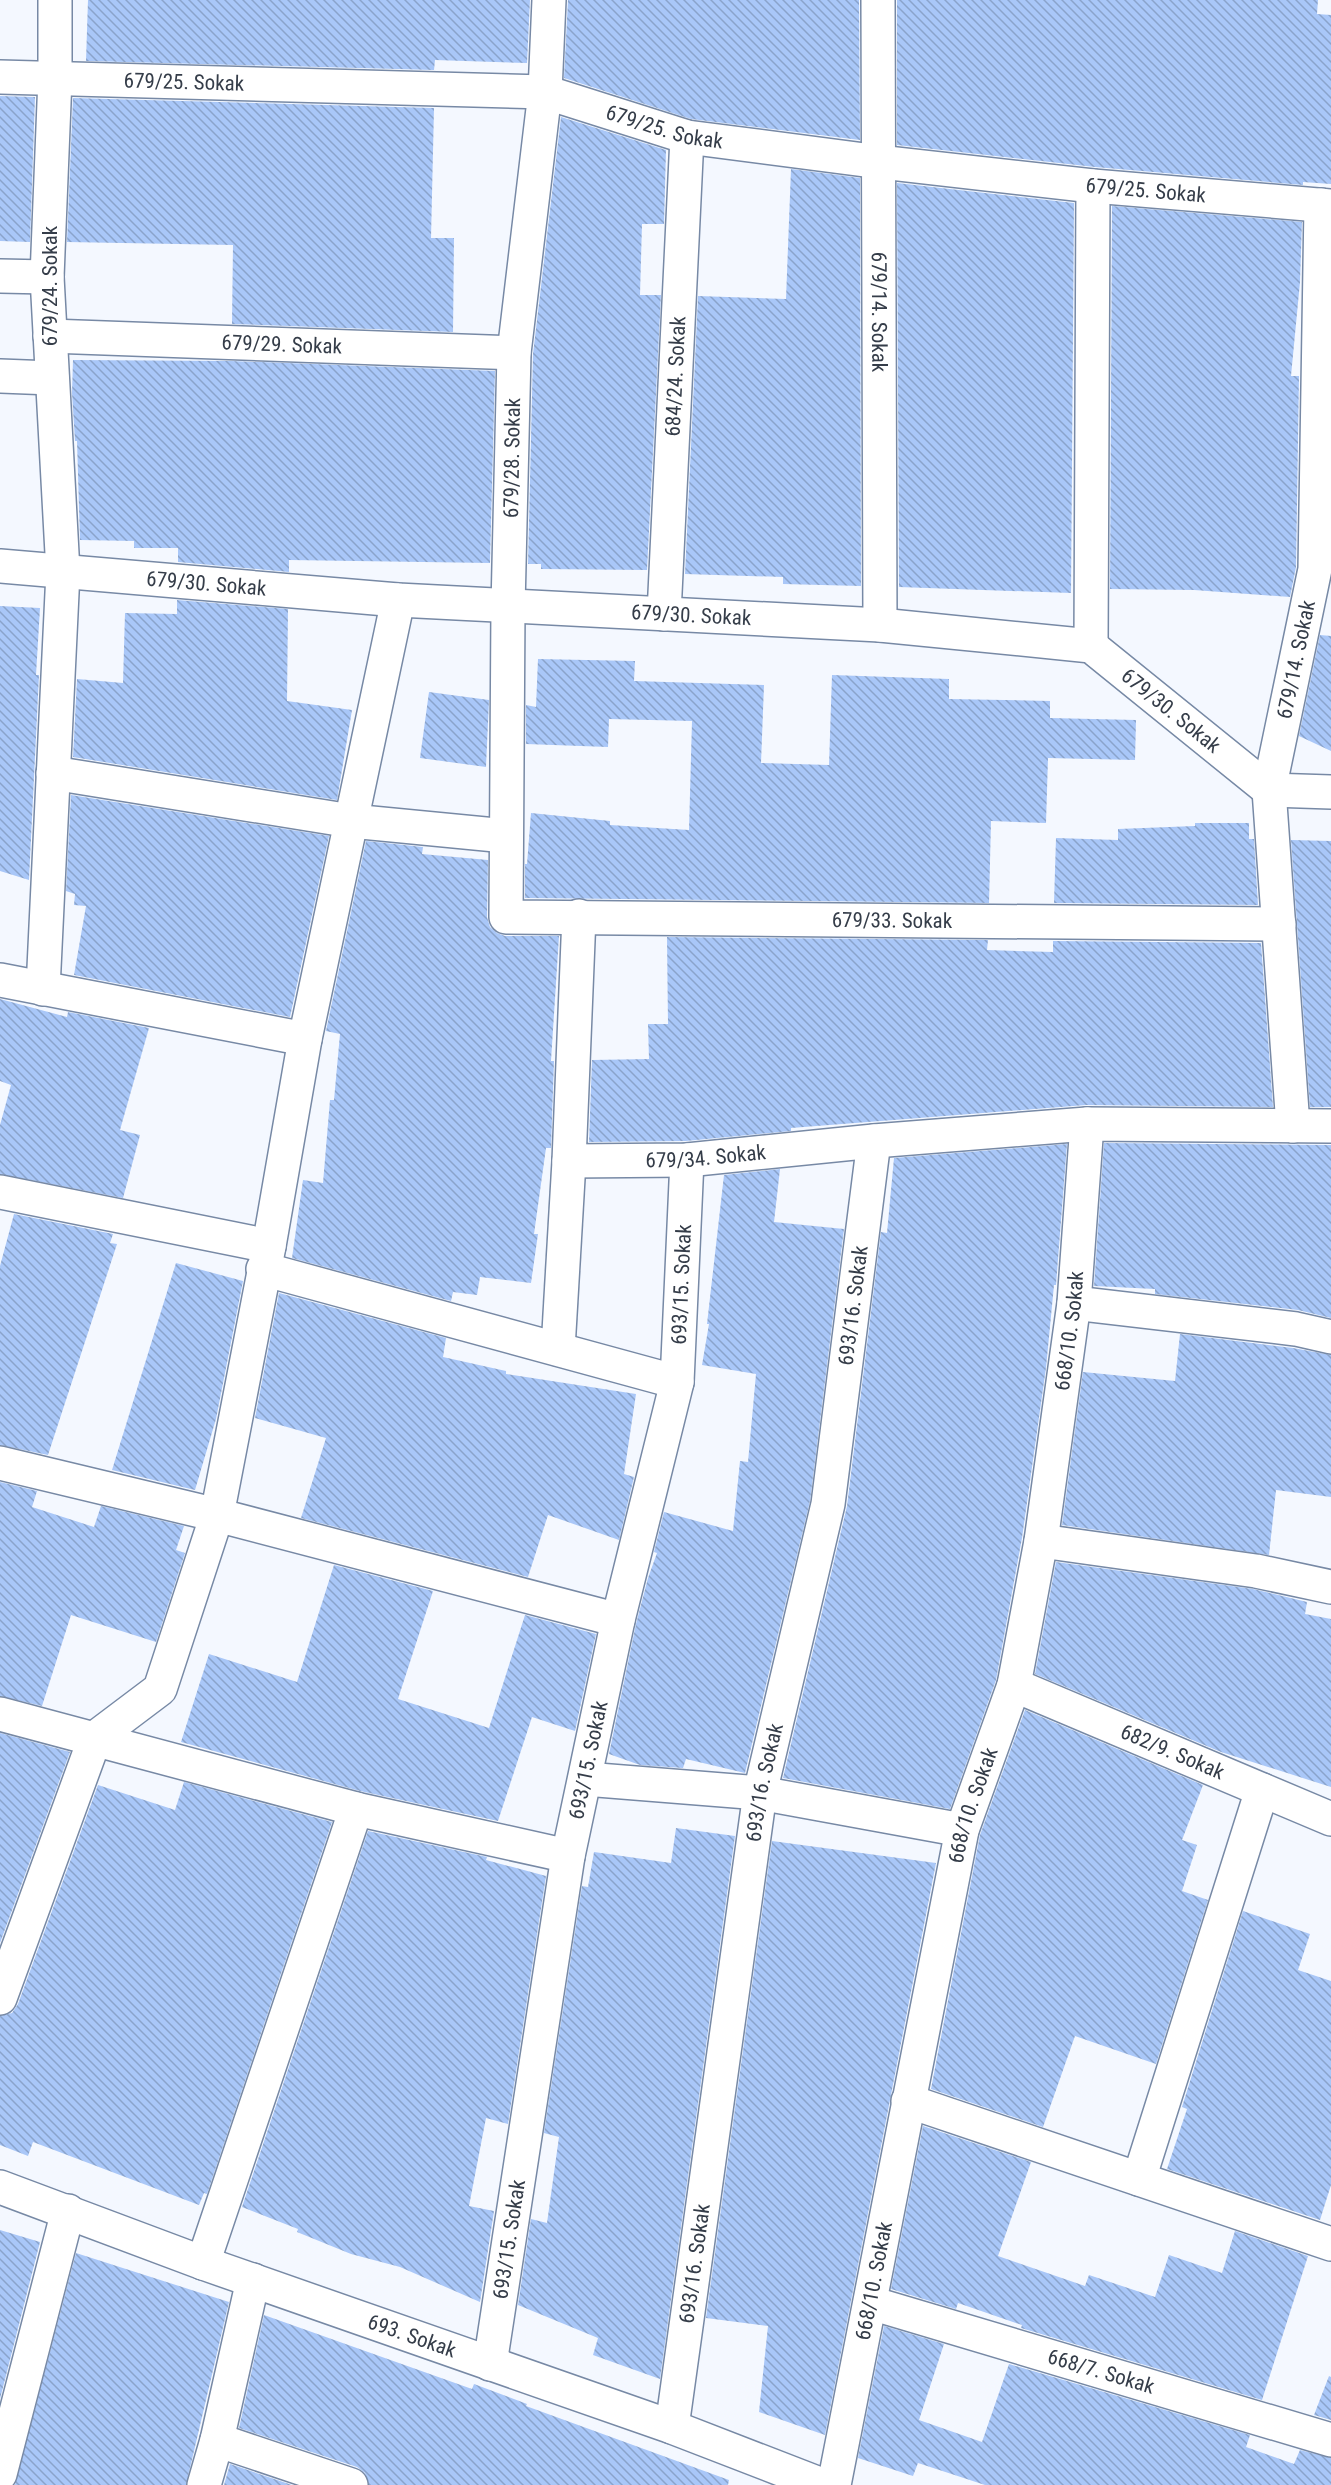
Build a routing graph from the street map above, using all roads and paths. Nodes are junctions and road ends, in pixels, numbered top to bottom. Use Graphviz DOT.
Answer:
graph roads {
  1 [pos="55,0"];
  2 [pos="549,0"];
  3 [pos="878,0"];
  4 [pos="0,77"];
  5 [pos="56,78"];
  6 [pos="545,92"];
  7 [pos="687,137"];
  8 [pos="880,162"];
  9 [pos="1093,186"];
  10 [pos="1326,206"];
  11 [pos="0,276"];
  12 [pos="47,277"];
  13 [pos="50,336"];
  14 [pos="514,353"];
  15 [pos="0,376"];
  16 [pos="52,378"];
  17 [pos="0,566"];
  18 [pos="1323,569"];
  19 [pos="63,572"];
  20 [pos="398,600"];
  21 [pos="508,607"];
  22 [pos="664,614"];
  23 [pos="880,625"];
  24 [pos="1091,646"];
  25 [pos="53,773"];
  26 [pos="1269,790"];
  27 [pos="1331,792"];
  28 [pos="351,821"];
  29 [pos="506,836"];
  30 [pos="579,916"];
  31 [pos="506,917"];
  32 [pos="1279,924"];
  33 [pos="0,980"];
  34 [pos="43,989"];
  35 [pos="305,1039"];
  36 [pos="1088,1124"];
  37 [pos="1293,1126"];
  38 [pos="1331,1126"];
  39 [pos="874,1141"];
  40 [pos="687,1160"];
  41 [pos="569,1161"];
  42 [pos="0,1192"];
  43 [pos="266,1258"];
  44 [pos="1074,1303"];
  45 [pos="1331,1337"];
  46 [pos="558,1349"];
  47 [pos="677,1382"];
  48 [pos="0,1463"];
  49 [pos="217,1515"];
  50 [pos="1041,1540"];
  51 [pos="1331,1587"];
  52 [pos="618,1620"];
  53 [pos="1014,1685"];
  54 [pos="0,1714"];
  55 [pos="95,1738"];
  56 [pos="585,1779"];
  57 [pos="1262,1790"];
  58 [pos="760,1793"];
  59 [pos="357,1809"];
  60 [pos="1331,1819"];
  61 [pos="962,1830"];
  62 [pos="568,1856"];
  63 [pos="0,1998"];
  64 [pos="908,2101"];
  65 [pos="1139,2179"];
  66 [pos="0,2187"];
  67 [pos="68,2211"];
  68 [pos="1331,2244"];
  69 [pos="203,2263"];
  70 [pos="253,2280"];
  71 [pos="871,2303"];
  72 [pos="490,2364"];
  73 [pos="672,2427"];
  74 [pos="217,2440"];
  75 [pos="1331,2440"];
  76 [pos="0,2474"];
  77 [pos="204,2485"];
  78 [pos="351,2485"];
  79 [pos="822,2485"];
  80 [pos="834,2485"];
  1 -- 5 [label="street, 679/24. Sokak"];
  2 -- 6 [label="street, 679/28. Sokak"];
  3 -- 8 [label="street, 679/14. Sokak"];
  4 -- 5 [label="street, 679/25. Sokak"];
  5 -- 6 [label="street, 679/25. Sokak"];
  5 -- 12 [label="street, 679/24. Sokak"];
  6 -- 7 [label="street, 679/25. Sokak"];
  6 -- 14 [label="street, 679/28. Sokak"];
  7 -- 8 [label="street, 679/25. Sokak"];
  7 -- 22 [label="street, 684/24. Sokak"];
  8 -- 9 [label="street, 679/25. Sokak"];
  8 -- 23 [label="street, 679/14. Sokak"];
  9 -- 10 [label="street, 679/25. Sokak"];
  9 -- 24 [label="street"];
  10 -- 18 [label="street, 679/14. Sokak"];
  11 -- 12 [label="street"];
  12 -- 13 [label="street, 679/24. Sokak"];
  13 -- 14 [label="street, 679/29. Sokak"];
  13 -- 16 [label="street, 679/24. Sokak"];
  14 -- 21 [label="street, 679/28. Sokak"];
  15 -- 16 [label="street"];
  16 -- 19 [label="street, 679/24. Sokak"];
  17 -- 19 [label="street, 679/30. Sokak"];
  18 -- 26 [label="street, 679/14. Sokak"];
  19 -- 20 [label="street, 679/30. Sokak"];
  19 -- 25 [label="street, 679/24. Sokak"];
  20 -- 21 [label="street, 679/30. Sokak"];
  20 -- 28 [label="street"];
  21 -- 22 [label="street, 679/30. Sokak"];
  21 -- 29 [label="street, 679/28. Sokak"];
  22 -- 23 [label="street, 679/30. Sokak"];
  23 -- 24 [label="street, 679/30. Sokak"];
  24 -- 26 [label="street, 679/30. Sokak"];
  25 -- 28 [label="street"];
  25 -- 34 [label="street, 679/24. Sokak"];
  26 -- 27 [label="street"];
  26 -- 32 [label="street, 679/14. Sokak"];
  28 -- 29 [label="street"];
  28 -- 35 [label="street"];
  29 -- 31 [label="street, 679/28. Sokak"];
  30 -- 31 [label="street, 679/33. Sokak"];
  30 -- 32 [label="street, 679/33. Sokak"];
  30 -- 41 [label="street"];
  32 -- 37 [label="street, 679/14. Sokak"];
  33 -- 34 [label="street"];
  34 -- 35 [label="street"];
  35 -- 43 [label="street"];
  36 -- 37 [label="street, 679/34. Sokak"];
  36 -- 39 [label="street, 679/34. Sokak"];
  36 -- 44 [label="street, 668/10. Sokak"];
  37 -- 38 [label="street, 679/34. Sokak"];
  39 -- 40 [label="street, 679/34. Sokak"];
  39 -- 58 [label="street, 693/16. Sokak"];
  40 -- 41 [label="street, 679/34. Sokak"];
  40 -- 47 [label="street, 693/15. Sokak"];
  41 -- 46 [label="street"];
  42 -- 43 [label="street"];
  43 -- 46 [label="street"];
  43 -- 49 [label="street"];
  44 -- 45 [label="street"];
  44 -- 50 [label="street, 668/10. Sokak"];
  46 -- 47 [label="street"];
  47 -- 52 [label="street, 693/15. Sokak"];
  48 -- 49 [label="street"];
  49 -- 52 [label="street"];
  49 -- 55 [label="street"];
  50 -- 51 [label="street"];
  50 -- 53 [label="street, 668/10. Sokak"];
  52 -- 56 [label="street, 693/15. Sokak"];
  53 -- 57 [label="street, 682/9. Sokak"];
  53 -- 61 [label="street, 668/10. Sokak"];
  54 -- 55 [label="street"];
  55 -- 59 [label="street"];
  55 -- 63 [label="street"];
  56 -- 58 [label="street"];
  56 -- 62 [label="street, 693/15. Sokak"];
  57 -- 60 [label="street, 682/9. Sokak"];
  57 -- 65 [label="street"];
  58 -- 61 [label="street"];
  58 -- 73 [label="street, 693/16. Sokak"];
  59 -- 62 [label="street"];
  59 -- 69 [label="street"];
  61 -- 64 [label="street, 668/10. Sokak"];
  62 -- 72 [label="street, 693/15. Sokak"];
  64 -- 65 [label="street"];
  64 -- 71 [label="street, 668/10. Sokak"];
  65 -- 68 [label="street"];
  66 -- 67 [label="street, 693. Sokak"];
  67 -- 69 [label="street, 693. Sokak"];
  67 -- 76 [label="street"];
  69 -- 70 [label="street, 693. Sokak"];
  70 -- 72 [label="street, 693. Sokak"];
  70 -- 74 [label="street"];
  71 -- 75 [label="street, 668/7. Sokak"];
  71 -- 80 [label="street, 668/10. Sokak"];
  72 -- 73 [label="street, 693. Sokak"];
  73 -- 79 [label="street, 693. Sokak"];
  74 -- 77 [label="street"];
  74 -- 78 [label="street"];
}
